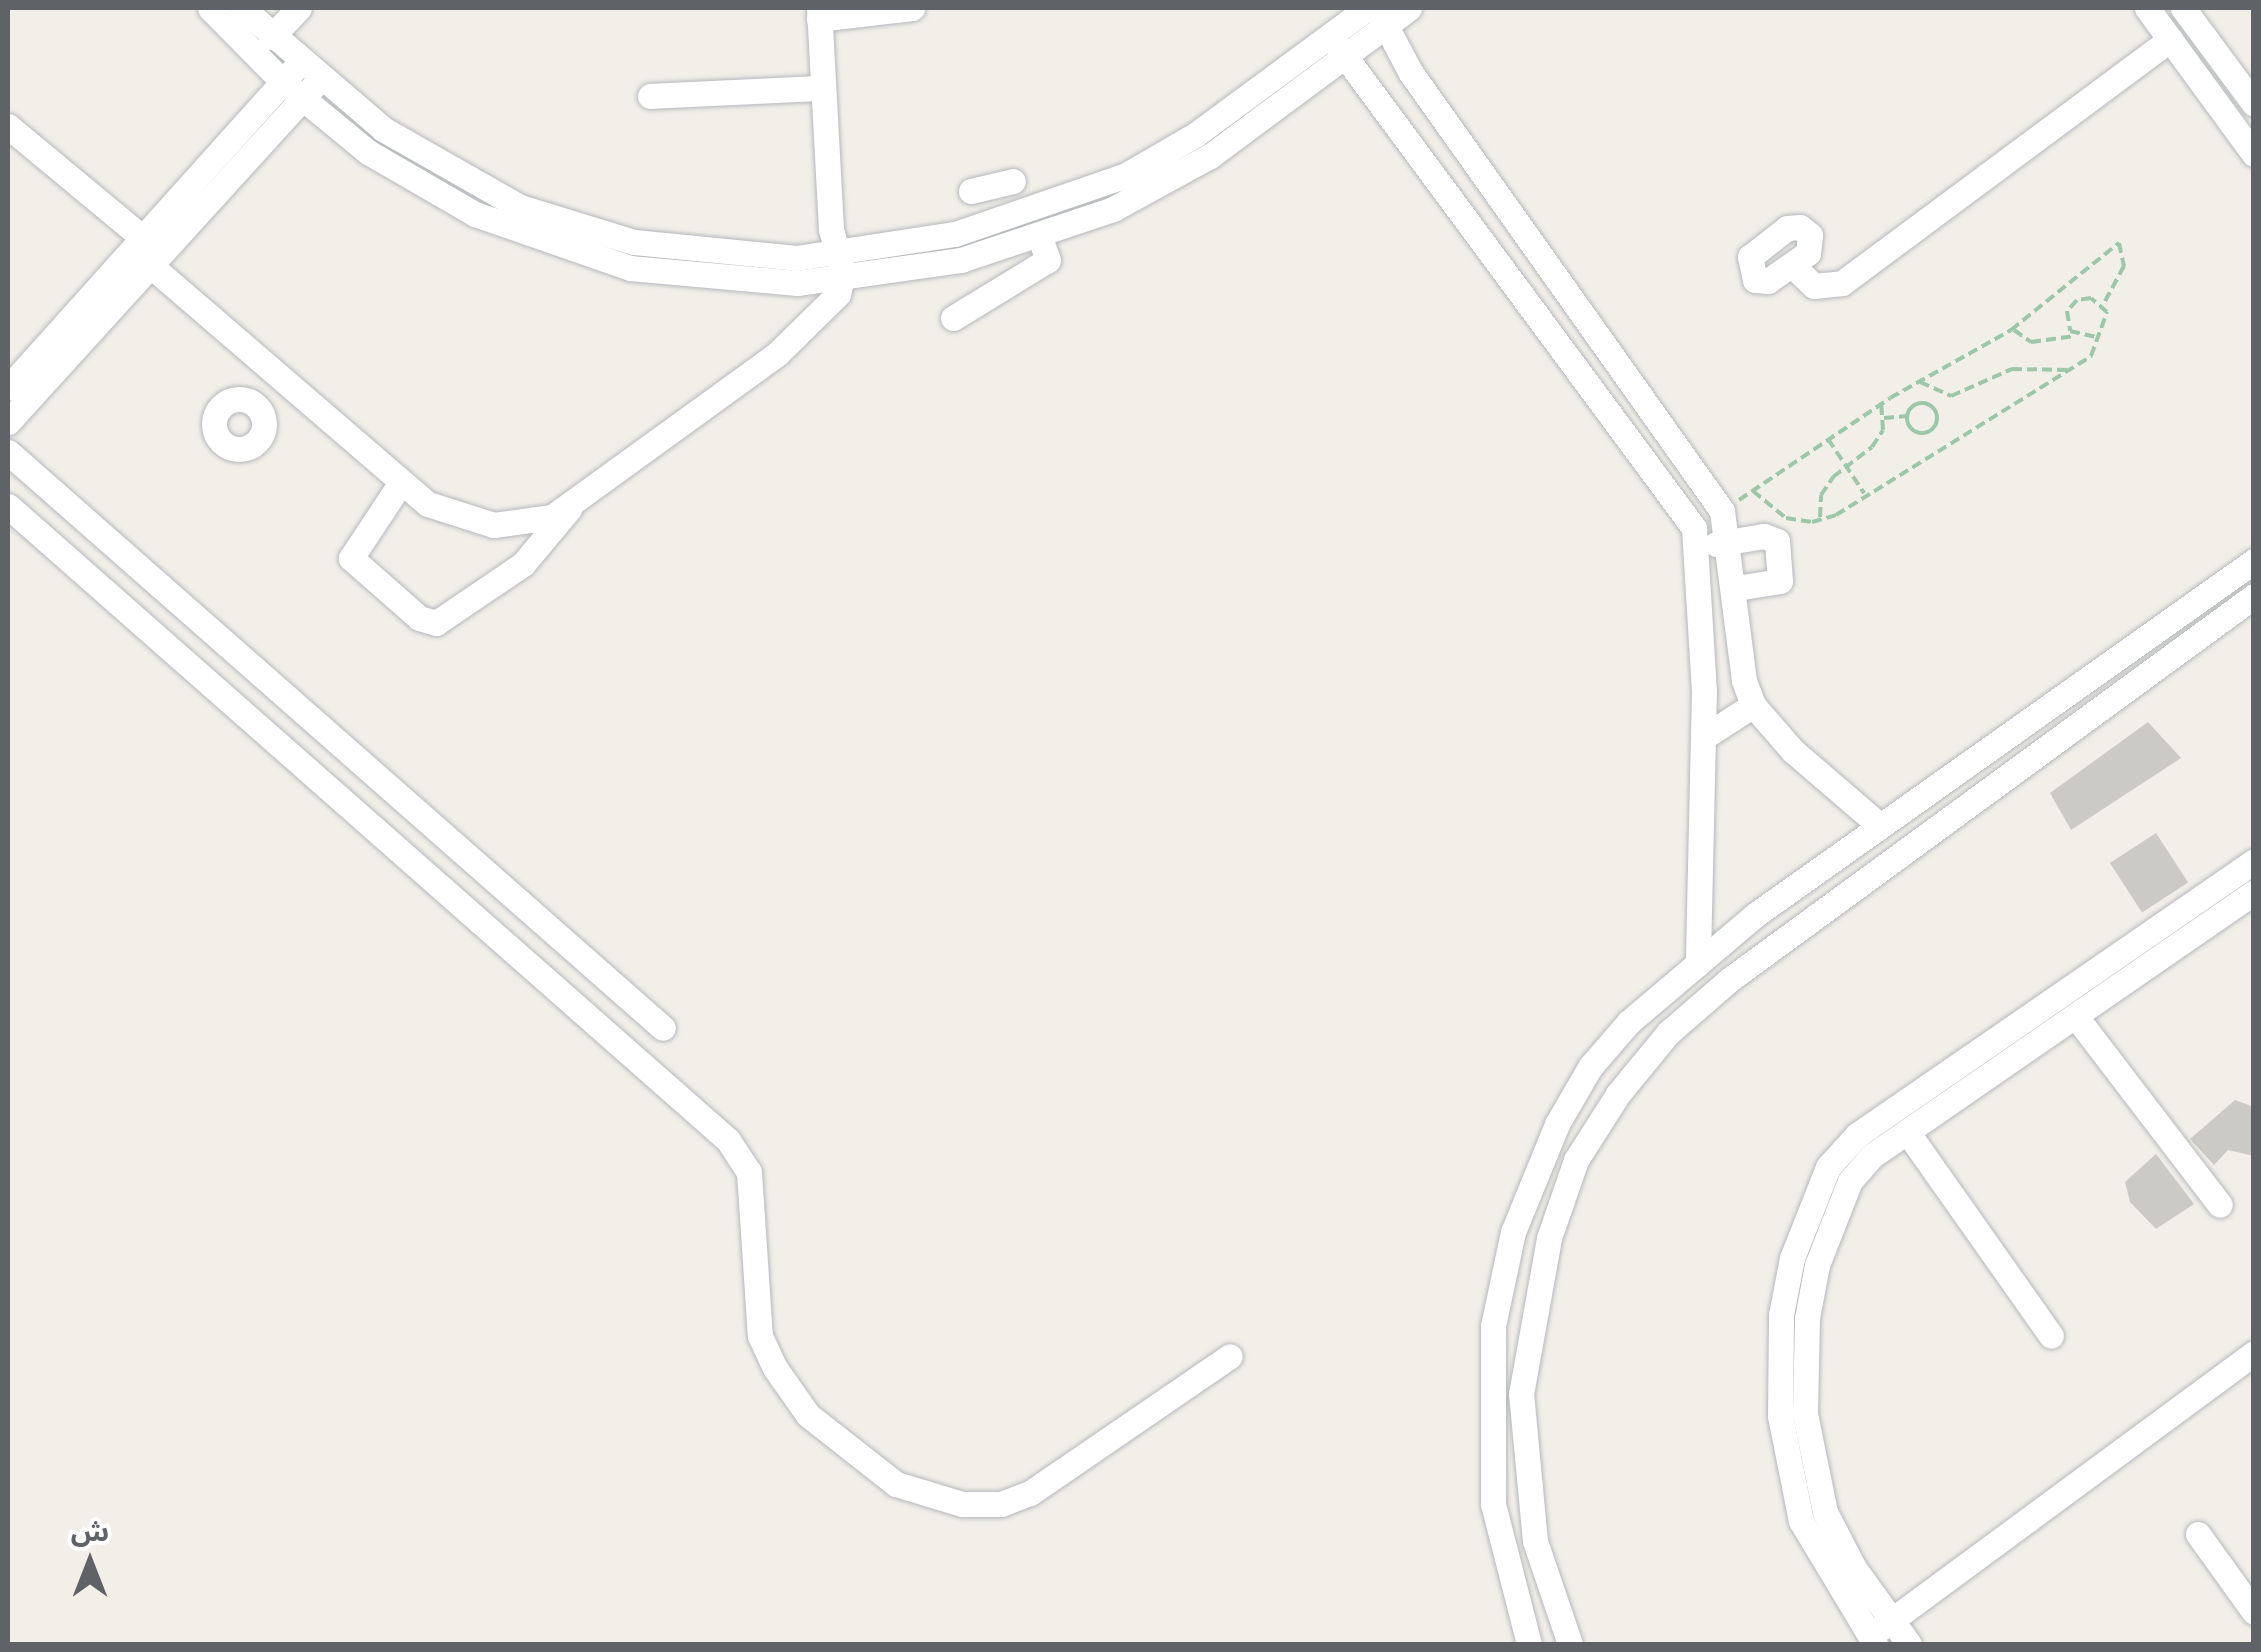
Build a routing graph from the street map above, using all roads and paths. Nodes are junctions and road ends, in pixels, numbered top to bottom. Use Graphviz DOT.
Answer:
graph roads {
  1 [pos="210,8"];
  2 [pos="242,8"];
  3 [pos="298,8"];
  4 [pos="912,8"];
  5 [pos="1409,8"];
  6 [pos="2147,8"];
  7 [pos="2183,8"];
  8 [pos="819,13"];
  9 [pos="1376,13"];
  10 [pos="270,36"];
  11 [pos="2170,39"];
  12 [pos="1337,46"];
  13 [pos="301,80"];
  14 [pos="822,88"];
  15 [pos="650,96"];
  16 [pos="2254,104"];
  17 [pos="1438,111"];
  18 [pos="8,126"];
  19 [pos="1408,134"];
  20 [pos="2254,154"];
  21 [pos="1013,181"];
  22 [pos="998,222"];
  23 [pos="1039,235"];
  24 [pos="144,239"];
  25 [pos="1792,265"];
  26 [pos="151,266"];
  27 [pos="840,267"];
  28 [pos="2103,305"];
  29 [pos="953,318"];
  30 [pos="2014,330"];
  31 [pos="2076,336"];
  32 [pos="2097,337"];
  33 [pos="2070,370"];
  34 [pos="280,379"];
  35 [pos="1920,382"];
  36 [pos="8,388"];
  37 [pos="1933,394"];
  38 [pos="1881,404"];
  39 [pos="1928,404"];
  40 [pos="255,405"];
  41 [pos="1907,416"];
  42 [pos="1884,418"];
  43 [pos="8,422"];
  44 [pos="1828,439"];
  45 [pos="8,452"];
  46 [pos="1846,466"];
  47 [pos="400,484"];
  48 [pos="1753,491"];
  49 [pos="1866,495"];
  50 [pos="8,506"];
  51 [pos="568,508"];
  52 [pos="1722,512"];
  53 [pos="1821,519"];
  54 [pos="1731,542"];
  55 [pos="1699,547"];
  56 [pos="2254,560"];
  57 [pos="1736,588"];
  58 [pos="2254,596"];
  59 [pos="1753,705"];
  60 [pos="1704,737"];
  61 [pos="1915,800"];
  62 [pos="1879,825"];
  63 [pos="1934,829"];
  64 [pos="2254,861"];
  65 [pos="2252,895"];
  66 [pos="1698,964"];
  67 [pos="2077,1018"];
  68 [pos="662,1028"];
  69 [pos="1908,1132"];
  70 [pos="2220,1205"];
  71 [pos="2051,1336"];
  72 [pos="2254,1354"];
  73 [pos="1230,1356"];
  74 [pos="2198,1534"];
  75 [pos="2254,1612"];
  76 [pos="1891,1622"];
  77 [pos="1872,1641"];
  78 [pos="1529,1644"];
  79 [pos="1570,1644"];
  80 [pos="1909,1644"];
  1 -- 13 [label="street"];
  2 -- 10 [label="street"];
  3 -- 10 [label="street"];
  4 -- 8 [label="street"];
  5 -- 9 [label="street"];
  6 -- 11 [label="street"];
  7 -- 16 [label="street"];
  8 -- 14 [label="street"];
  9 -- 12 [label="street"];
  9 -- 17 [label="street"];
  10 -- 13 [label="street"];
  11 -- 20 [label="street"];
  11 -- 25 [label="street"];
  12 -- 19 [label="street"];
  12 -- 22 [label="street"];
  12 -- 23 [label="street"];
  13 -- 24 [label="street"];
  13 -- 26 [label="street"];
  13 -- 27 [label="street"];
  14 -- 15 [label="street"];
  14 -- 27 [label="street"];
  17 -- 19 [label="street"];
  17 -- 52 [label="street"];
  18 -- 24 [label="street"];
  19 -- 55 [label="street"];
  21 -- 22 [label="street"];
  22 -- 27 [label="street"];
  23 -- 27 [label="street"];
  23 -- 29 [label="street"];
  24 -- 36 [label="street"];
  26 -- 34 [label="street"];
  26 -- 43 [label="street"];
  27 -- 51 [label="street"];
  28 -- 31 [label="path"];
  28 -- 32 [label="path"];
  28 -- 35 [label="path"];
  30 -- 31 [label="path"];
  31 -- 32 [label="path"];
  32 -- 33 [label="path"];
  33 -- 37 [label="path"];
  33 -- 49 [label="path"];
  34 -- 40 [label="street"];
  34 -- 47 [label="street"];
  35 -- 37 [label="path"];
  35 -- 38 [label="path"];
  37 -- 39 [label="path"];
  38 -- 42 [label="path"];
  38 -- 44 [label="path"];
  39 -- 41 [label="path"];
  39 -- 41 [label="path"];
  41 -- 42 [label="path"];
  42 -- 46 [label="path"];
  44 -- 46 [label="path"];
  44 -- 48 [label="path"];
  45 -- 68 [label="street"];
  46 -- 49 [label="path"];
  46 -- 53 [label="path"];
  47 -- 51 [label="street"];
  47 -- 51 [label="street"];
  48 -- 52 [label="path"];
  48 -- 53 [label="path"];
  49 -- 53 [label="path"];
  50 -- 73 [label="street"];
  52 -- 54 [label="street"];
  54 -- 55 [label="street"];
  54 -- 57 [label="street"];
  54 -- 57 [label="street"];
  55 -- 60 [label="street"];
  56 -- 61 [label="street"];
  57 -- 59 [label="street"];
  58 -- 63 [label="street"];
  59 -- 60 [label="street"];
  59 -- 62 [label="street"];
  60 -- 66 [label="street"];
  61 -- 62 [label="street"];
  61 -- 63 [label="street"];
  62 -- 66 [label="street"];
  63 -- 79 [label="street"];
  64 -- 77 [label="street"];
  65 -- 67 [label="street"];
  66 -- 78 [label="street"];
  67 -- 69 [label="street"];
  67 -- 70 [label="street"];
  69 -- 71 [label="street"];
  69 -- 76 [label="street"];
  72 -- 76 [label="street"];
  74 -- 75 [label="street"];
  76 -- 77 [label="street"];
  76 -- 80 [label="street"];
}
